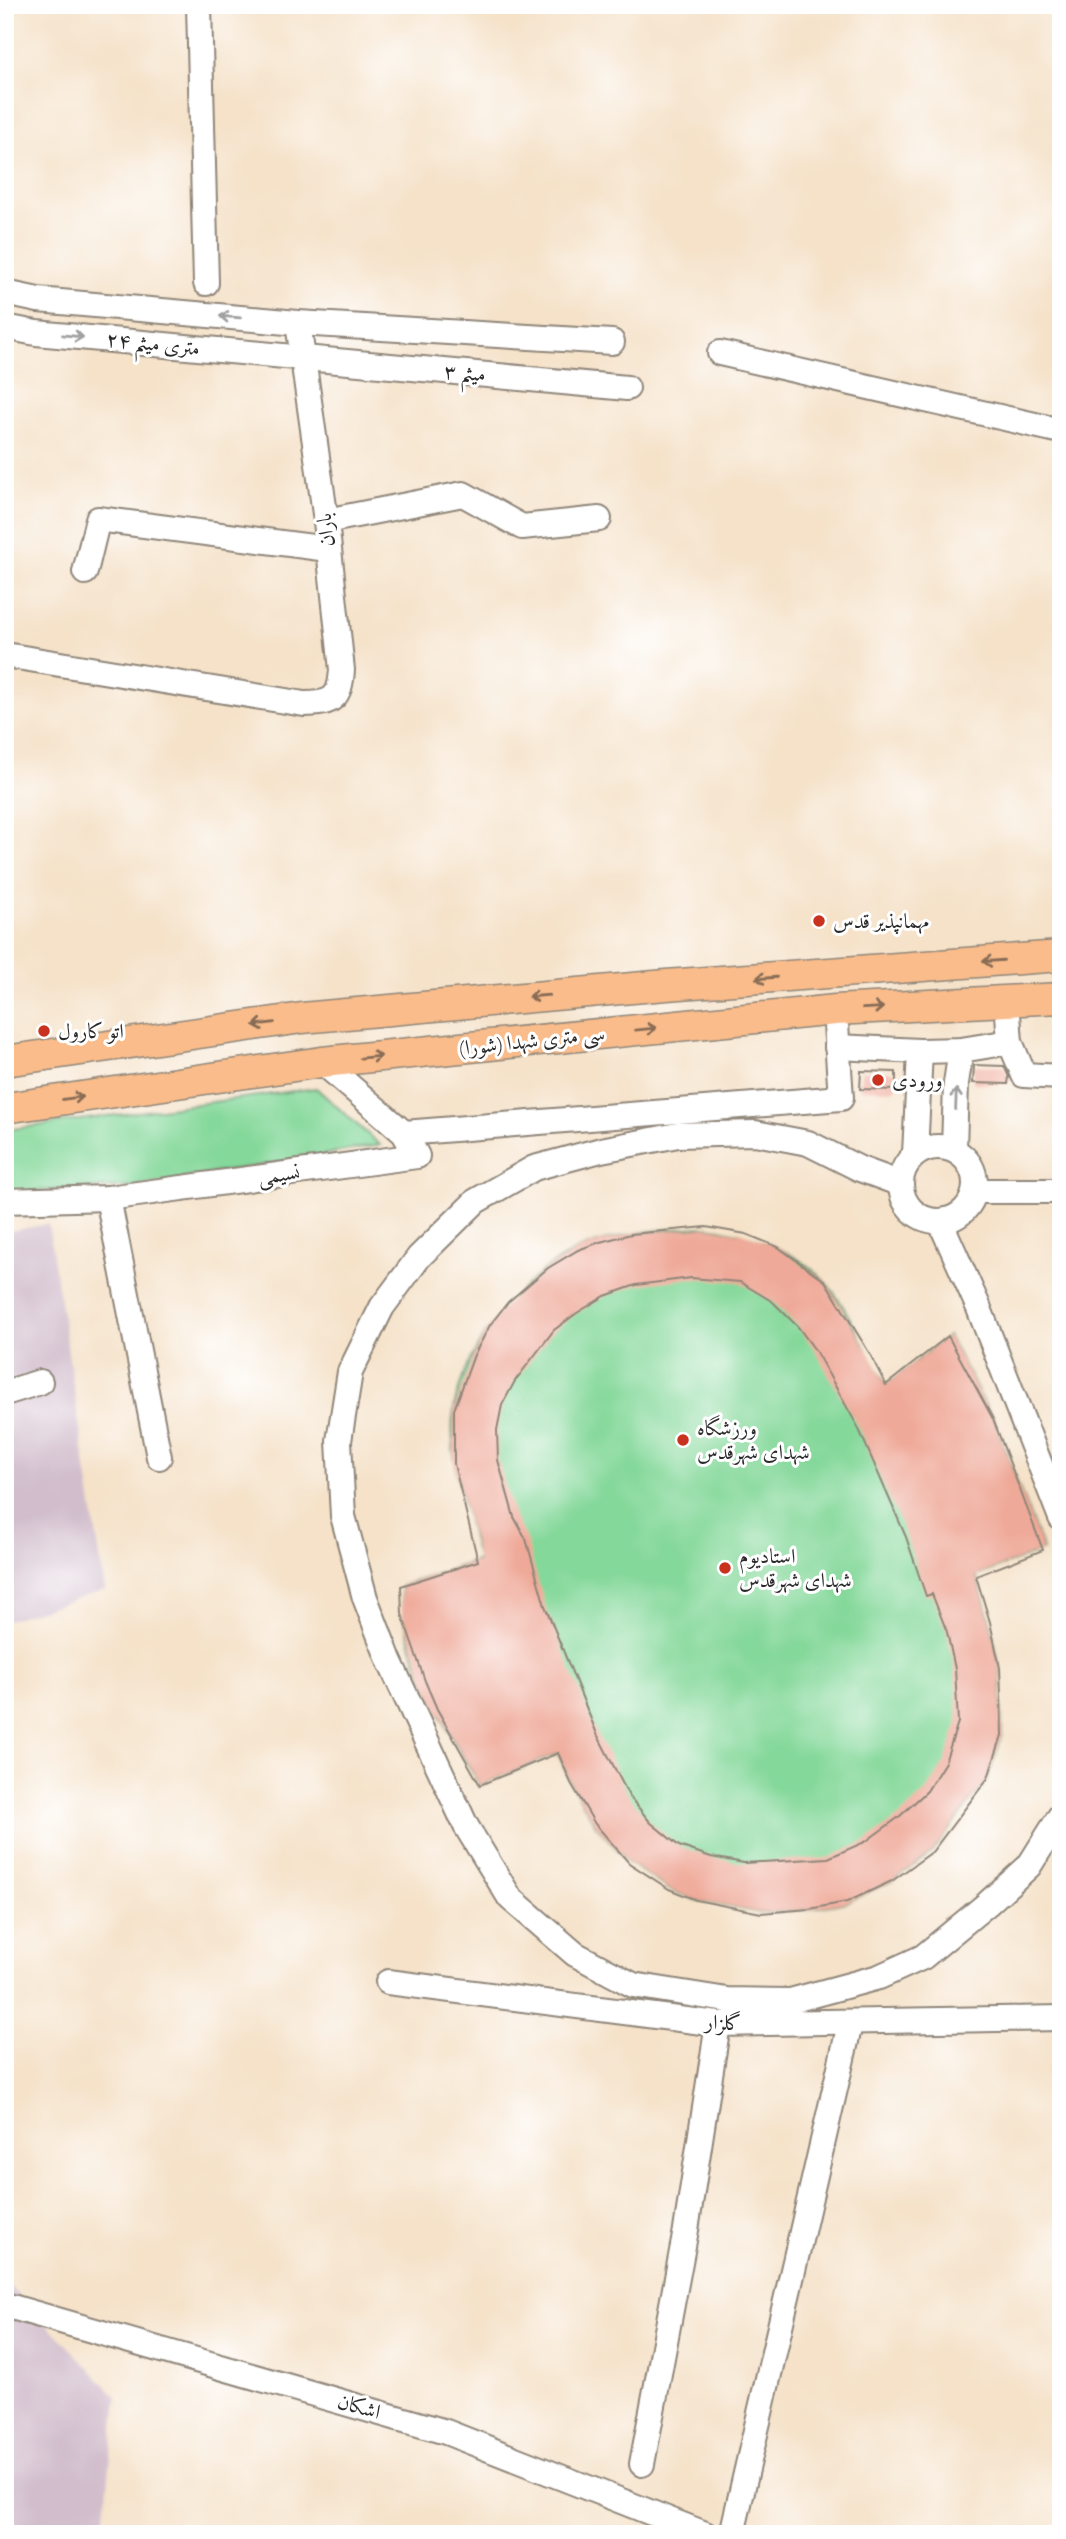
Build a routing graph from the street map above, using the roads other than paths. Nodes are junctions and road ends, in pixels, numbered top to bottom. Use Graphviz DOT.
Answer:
graph roads {
  1 [pos="200,5"];
  2 [pos="206,283"];
  3 [pos="5,293"];
  4 [pos="38,300"];
  5 [pos="298,323"];
  6 [pos="5,327"];
  7 [pos="36,332"];
  8 [pos="612,342"];
  9 [pos="720,353"];
  10 [pos="302,359"];
  11 [pos="627,388"];
  12 [pos="1061,431"];
  13 [pos="599,519"];
  14 [pos="326,521"];
  15 [pos="328,549"];
  16 [pos="85,572"];
  17 [pos="5,655"];
  18 [pos="1061,956"];
  19 [pos="1061,998"];
  20 [pos="1007,1000"];
  21 [pos="835,1010"];
  22 [pos="302,1018"];
  23 [pos="1010,1042"];
  24 [pos="837,1047"];
  25 [pos="961,1050"];
  26 [pos="920,1051"];
  27 [pos="5,1061"];
  28 [pos="322,1062"];
  29 [pos="1061,1077"];
  30 [pos="5,1108"];
  31 [pos="404,1133"];
  32 [pos="954,1149"];
  33 [pos="915,1154"];
  34 [pos="901,1184"];
  35 [pos="975,1191"];
  36 [pos="1061,1191"];
  37 [pos="108,1198"];
  38 [pos="5,1201"];
  39 [pos="940,1221"];
  40 [pos="40,1382"];
  41 [pos="5,1393"];
  42 [pos="159,1457"];
  43 [pos="1061,1518"];
  44 [pos="1061,1815"];
  45 [pos="388,1982"];
  46 [pos="1061,2018"];
  47 [pos="718,2024"];
  48 [pos="850,2024"];
  49 [pos="5,2305"];
  50 [pos="642,2464"];
  51 [pos="705,2534"];
  52 [pos="732,2534"];
  1 -- 2 [label="street"];
  3 -- 4 [label="street, ۲۴ متری میثم"];
  5 -- 4 [label="street, ۲۴ متری میثم, one-way"];
  4 -- 7 [label="street"];
  5 -- 8 [label="street, میثم ۳"];
  5 -- 10 [label="street, باران"];
  6 -- 7 [label="street, ۲۴ متری میثم"];
  7 -- 10 [label="street, ۲۴ متری میثم, one-way"];
  9 -- 12 [label="street"];
  10 -- 11 [label="street, میثم ۳"];
  10 -- 14 [label="street, باران"];
  13 -- 14 [label="street"];
  14 -- 15 [label="street, باران"];
  15 -- 16 [label="street"];
  15 -- 17 [label="street, باران"];
  18 -- 22 [label="main road, سی متری شهدا (شورا), one-way"];
  19 -- 20 [label="main road, سی متری شهدا (شورا)"];
  21 -- 20 [label="main road, سی متری شهدا (شورا), one-way"];
  20 -- 23 [label="street"];
  21 -- 24 [label="street"];
  28 -- 21 [label="main road, سی متری شهدا (شورا), one-way"];
  22 -- 27 [label="main road, سی متری شهدا (شورا), one-way"];
  22 -- 28 [label="main road"];
  23 -- 25 [label="street"];
  23 -- 29 [label="street"];
  24 -- 26 [label="street"];
  24 -- 31 [label="street"];
  25 -- 26 [label="street"];
  32 -- 25 [label="street, one-way"];
  26 -- 33 [label="street"];
  30 -- 28 [label="main road, سی متری شهدا (شورا), one-way"];
  28 -- 31 [label="street"];
  31 -- 37 [label="street, نسیمی"];
  32 -- 33 [label="street"];
  32 -- 35 [label="street"];
  33 -- 34 [label="street"];
  34 -- 39 [label="street"];
  34 -- 44 [label="street"];
  35 -- 36 [label="street"];
  35 -- 39 [label="street"];
  37 -- 38 [label="street, نسیمی"];
  37 -- 42 [label="street"];
  39 -- 43 [label="street"];
  40 -- 41 [label="street"];
  45 -- 47 [label="street, گلزار"];
  46 -- 48 [label="street, گلزار"];
  47 -- 48 [label="street, گلزار"];
  47 -- 50 [label="street"];
  48 -- 52 [label="street"];
  49 -- 51 [label="street, اشکان"];
}
